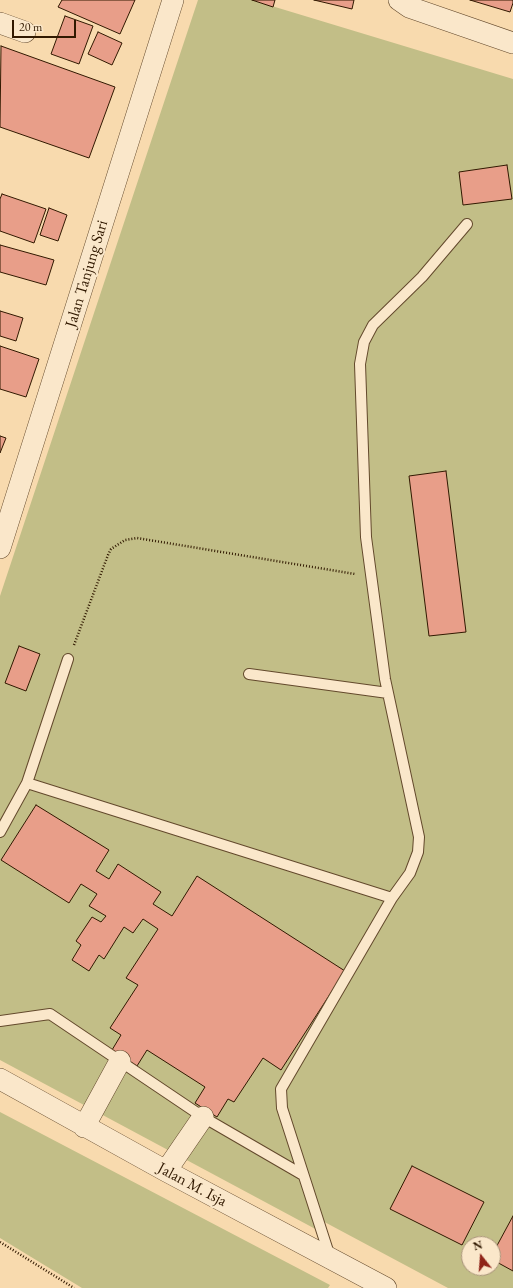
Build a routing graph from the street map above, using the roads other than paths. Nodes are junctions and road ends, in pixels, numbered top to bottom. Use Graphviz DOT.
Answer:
graph roads {
  1 [pos="173,0"];
  2 [pos="399,0"];
  3 [pos="0,23"];
  4 [pos="25,32"];
  5 [pos="513,42"];
  6 [pos="467,224"];
  7 [pos="8,496"];
  8 [pos="0,548"];
  9 [pos="68,659"];
  10 [pos="249,674"];
  11 [pos="388,693"];
  12 [pos="27,783"];
  13 [pos="0,832"];
  14 [pos="392,898"];
  15 [pos="0,1021"];
  16 [pos="120,1061"];
  17 [pos="0,1079"];
  18 [pos="203,1117"];
  19 [pos="84,1126"];
  20 [pos="166,1171"];
  21 [pos="302,1175"];
  22 [pos="331,1259"];
  23 [pos="386,1288"];
  1 -- 7 [label="street, Jalan Tanjung Sari"];
  2 -- 5 [label="street"];
  3 -- 4 [label="street"];
  6 -- 11 [label="lane"];
  7 -- 8 [label="street, Jalan Tanjung Sari"];
  9 -- 12 [label="lane"];
  10 -- 11 [label="lane"];
  11 -- 14 [label="lane"];
  12 -- 13 [label="lane"];
  12 -- 14 [label="lane"];
  14 -- 21 [label="lane"];
  15 -- 16 [label="lane"];
  16 -- 18 [label="lane"];
  16 -- 19 [label="street"];
  17 -- 19 [label="street, Jalan M. Isja"];
  18 -- 20 [label="street"];
  18 -- 21 [label="lane"];
  19 -- 20 [label="street, Jalan M. Isja"];
  20 -- 22 [label="street, Jalan M. Isja"];
  21 -- 22 [label="lane"];
  22 -- 23 [label="street, Jalan M. Isja"];
}
